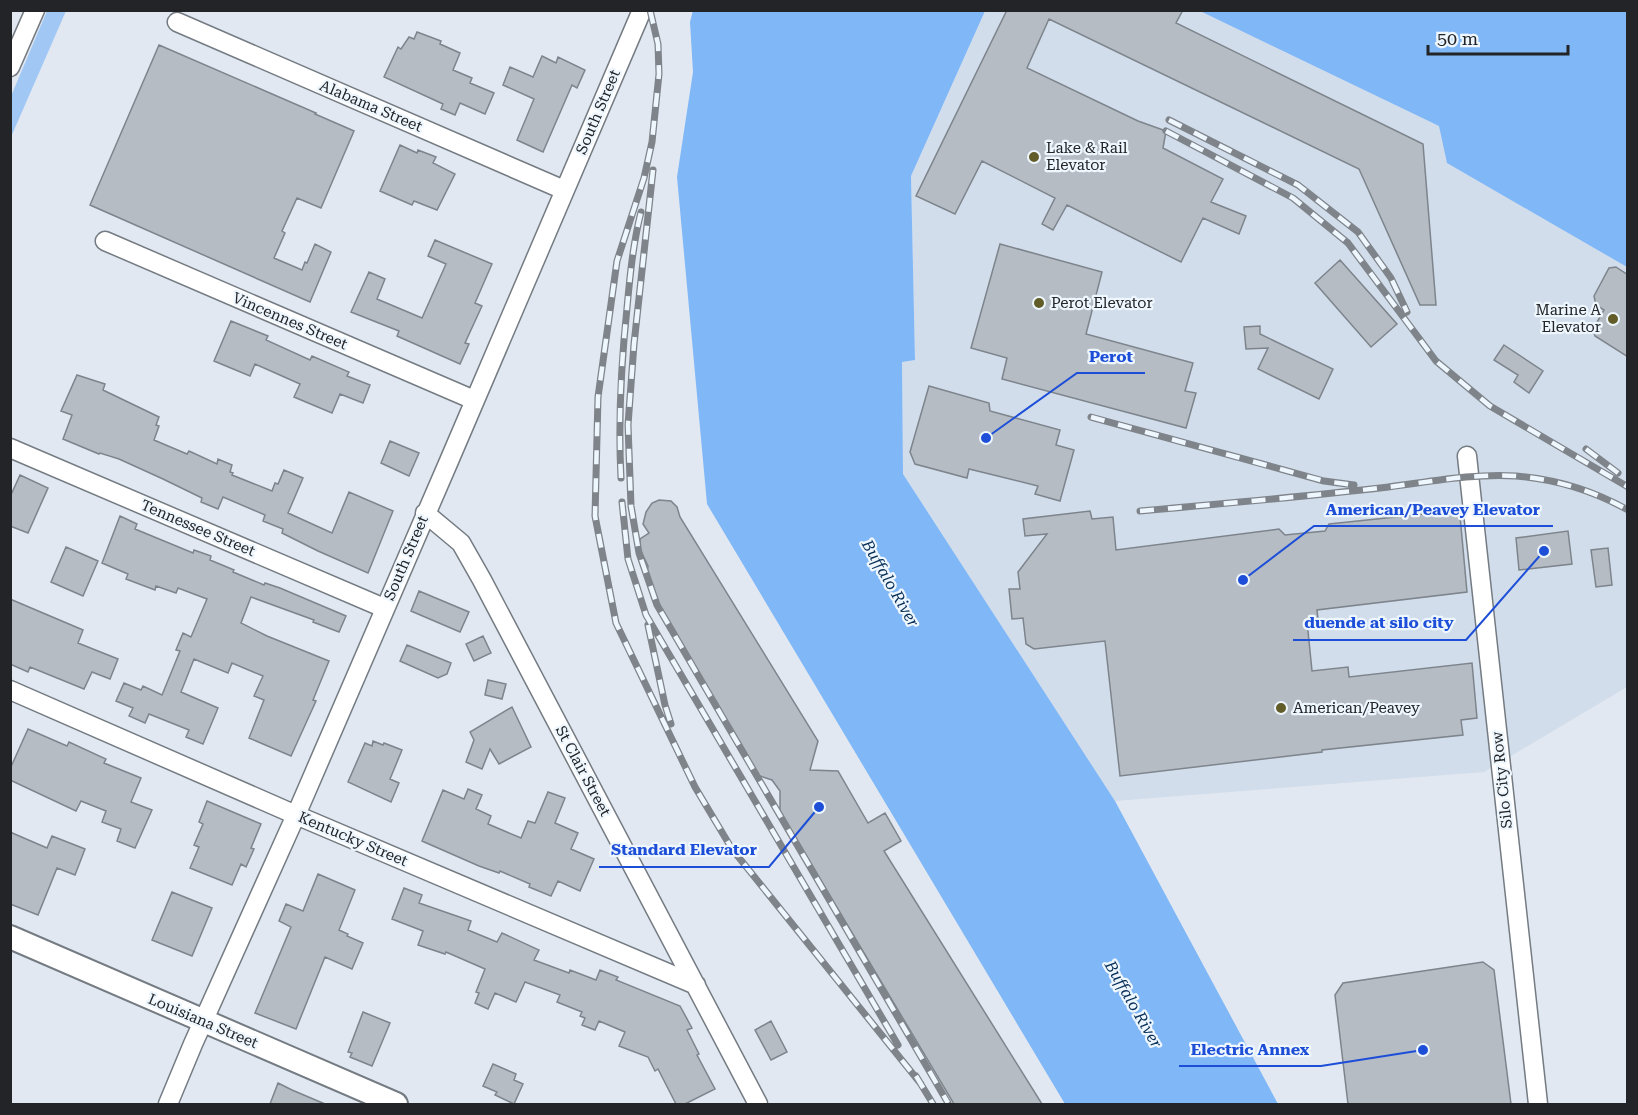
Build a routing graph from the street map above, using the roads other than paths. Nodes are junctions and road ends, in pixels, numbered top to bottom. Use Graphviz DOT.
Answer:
graph roads {
  1 [pos="34,10"];
  2 [pos="642,10"];
  3 [pos="177,22"];
  4 [pos="10,67"];
  5 [pos="564,190"];
  6 [pos="105,241"];
  7 [pos="474,400"];
  8 [pos="10,448"];
  9 [pos="1467,456"];
  10 [pos="425,513"];
  11 [pos="384,608"];
  12 [pos="10,690"];
  13 [pos="296,815"];
  14 [pos="10,937"];
  15 [pos="696,985"];
  16 [pos="203,1021"];
  17 [pos="168,1104"];
  18 [pos="396,1104"];
  19 [pos="758,1104"];
  20 [pos="1538,1104"];
  1 -- 4 [label="street"];
  2 -- 5 [label="street, South Street"];
  3 -- 5 [label="street, Alabama Street"];
  5 -- 7 [label="street, South Street"];
  6 -- 7 [label="street, Vincennes Street"];
  7 -- 10 [label="street, South Street"];
  8 -- 11 [label="street, Tennessee Street"];
  9 -- 20 [label="street, Silo City Row"];
  10 -- 11 [label="street, South Street"];
  10 -- 15 [label="street, St Clair Street"];
  11 -- 13 [label="street, South Street"];
  12 -- 13 [label="street, Kentucky Street"];
  13 -- 15 [label="street, Kentucky Street"];
  13 -- 16 [label="street, South Street"];
  14 -- 16 [label="street, Louisiana Street"];
  15 -- 19 [label="street, St Clair Street"];
  16 -- 17 [label="street, South Street"];
  16 -- 18 [label="street, Louisiana Street"];
}
